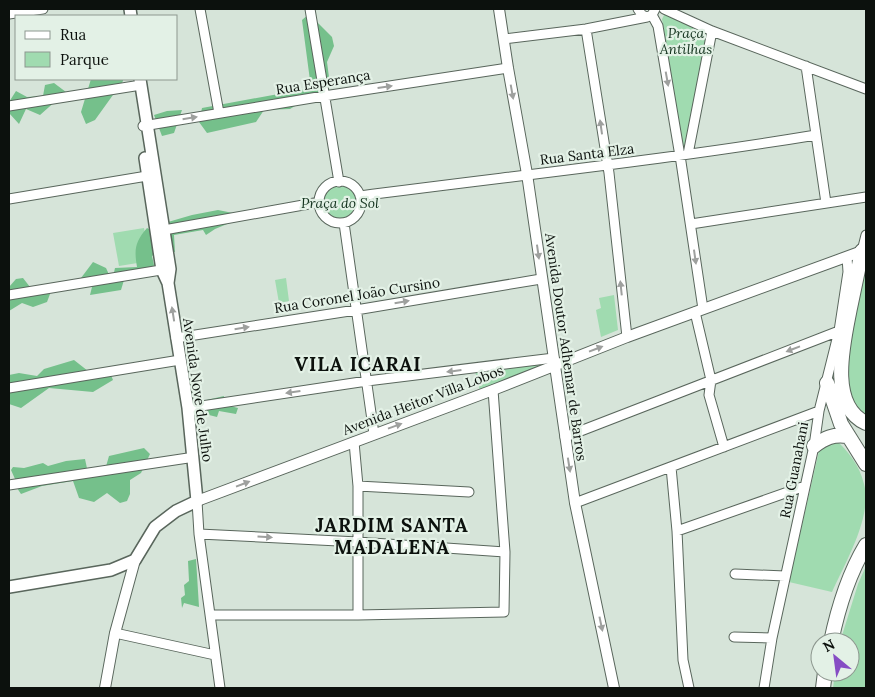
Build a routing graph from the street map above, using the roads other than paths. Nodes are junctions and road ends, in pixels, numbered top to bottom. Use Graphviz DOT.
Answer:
graph roads {
  1 [pos="43,9"];
  2 [pos="200,9"];
  3 [pos="310,9"];
  4 [pos="500,9"];
  5 [pos="638,9"];
  6 [pos="664,9"];
  7 [pos="9,14"];
  8 [pos="651,14"];
  9 [pos="631,20"];
  10 [pos="586,29"];
  11 [pos="712,31"];
  12 [pos="504,39"];
  13 [pos="806,66"];
  14 [pos="508,68"];
  15 [pos="138,82"];
  16 [pos="866,89"];
  17 [pos="324,96"];
  18 [pos="9,106"];
  19 [pos="219,113"];
  20 [pos="145,126"];
  21 [pos="816,135"];
  22 [pos="684,154"];
  23 [pos="607,165"];
  24 [pos="527,174"];
  25 [pos="147,176"];
  26 [pos="339,182"];
  27 [pos="360,196"];
  28 [pos="866,197"];
  29 [pos="9,199"];
  30 [pos="320,202"];
  31 [pos="826,203"];
  32 [pos="344,223"];
  33 [pos="691,224"];
  34 [pos="164,230"];
  35 [pos="866,235"];
  36 [pos="864,250"];
  37 [pos="847,256"];
  38 [pos="166,270"];
  39 [pos="541,279"];
  40 [pos="9,295"];
  41 [pos="356,310"];
  42 [pos="699,310"];
  43 [pos="839,331"];
  44 [pos="627,337"];
  45 [pos="176,338"];
  46 [pos="180,360"];
  47 [pos="554,361"];
  48 [pos="711,380"];
  49 [pos="367,381"];
  50 [pos="827,383"];
  51 [pos="9,388"];
  52 [pos="493,390"];
  53 [pos="188,408"];
  54 [pos="819,411"];
  55 [pos="866,423"];
  56 [pos="374,434"];
  57 [pos="847,436"];
  58 [pos="565,437"];
  59 [pos="354,442"];
  60 [pos="814,446"];
  61 [pos="724,447"];
  62 [pos="193,456"];
  63 [pos="866,464"];
  64 [pos="671,467"];
  65 [pos="9,485"];
  66 [pos="358,486"];
  67 [pos="805,486"];
  68 [pos="469,492"];
  69 [pos="198,501"];
  70 [pos="575,503"];
  71 [pos="677,531"];
  72 [pos="866,532"];
  73 [pos="199,534"];
  74 [pos="358,542"];
  75 [pos="866,545"];
  76 [pos="505,552"];
  77 [pos="135,560"];
  78 [pos="856,562"];
  79 [pos="735,574"];
  80 [pos="785,576"];
  81 [pos="9,587"];
  82 [pos="211,614"];
  83 [pos="358,615"];
  84 [pos="834,632"];
  85 [pos="115,633"];
  86 [pos="734,638"];
  87 [pos="772,638"];
  88 [pos="215,655"];
  89 [pos="105,688"];
  90 [pos="220,688"];
  91 [pos="614,688"];
  92 [pos="689,688"];
  93 [pos="764,688"];
  1 -- 7 [label="street"];
  2 -- 19 [label="street"];
  3 -- 17 [label="street"];
  4 -- 12 [label="street, Avenida Doutor Adhemar de Barros"];
  5 -- 8 [label="street"];
  5 -- 9 [label="street"];
  6 -- 11 [label="street"];
  8 -- 9 [label="street"];
  8 -- 22 [label="street, one-way"];
  9 -- 10 [label="street"];
  10 -- 12 [label="street"];
  23 -- 10 [label="street, one-way"];
  11 -- 13 [label="street"];
  11 -- 22 [label="street"];
  12 -- 14 [label="street, Avenida Doutor Adhemar de Barros"];
  13 -- 16 [label="street"];
  13 -- 21 [label="street"];
  17 -- 14 [label="street, Rua Esperança, one-way"];
  14 -- 24 [label="street, Avenida Doutor Adhemar de Barros, one-way"];
  15 -- 18 [label="street"];
  15 -- 20 [label="main road, Avenida Nove de Julho"];
  17 -- 19 [label="street, Rua Esperança"];
  17 -- 26 [label="street"];
  20 -- 19 [label="street, Rua Esperança, one-way"];
  20 -- 25 [label="main road, Avenida Nove de Julho"];
  20 -- 34 [label="main road, Avenida Nove de Julho"];
  21 -- 22 [label="street, Rua Santa Elza"];
  21 -- 31 [label="street"];
  22 -- 23 [label="street, Rua Santa Elza"];
  22 -- 33 [label="street"];
  23 -- 24 [label="street, Rua Santa Elza"];
  44 -- 23 [label="street, one-way"];
  24 -- 27 [label="street, Rua Santa Elza"];
  24 -- 39 [label="street, Avenida Doutor Adhemar de Barros, one-way"];
  25 -- 29 [label="street"];
  25 -- 38 [label="main road, Avenida Nove de Julho"];
  26 -- 27 [label="street"];
  26 -- 30 [label="street"];
  27 -- 32 [label="street"];
  28 -- 31 [label="street"];
  30 -- 32 [label="street"];
  30 -- 34 [label="street"];
  31 -- 33 [label="street"];
  32 -- 41 [label="street"];
  33 -- 42 [label="street, one-way"];
  34 -- 38 [label="main road, Avenida Nove de Julho"];
  35 -- 36 [label="street"];
  36 -- 37 [label="street, Avenida Heitor Villa Lobos"];
  36 -- 55 [label="highway"];
  37 -- 42 [label="street, Avenida Heitor Villa Lobos"];
  37 -- 43 [label="street, Rua Guanahani"];
  38 -- 40 [label="street"];
  45 -- 38 [label="main road, Avenida Nove de Julho, one-way"];
  41 -- 39 [label="street, Rua Coronel João Cursino, one-way"];
  39 -- 47 [label="street, Avenida Doutor Adhemar de Barros"];
  45 -- 41 [label="street, Rua Coronel João Cursino, one-way"];
  41 -- 49 [label="street"];
  42 -- 44 [label="street, Avenida Heitor Villa Lobos"];
  42 -- 48 [label="street"];
  43 -- 48 [label="street, one-way"];
  43 -- 50 [label="street, Rua Guanahani"];
  47 -- 44 [label="street, Avenida Heitor Villa Lobos, one-way"];
  45 -- 46 [label="main road, Avenida Nove de Julho"];
  46 -- 51 [label="street"];
  46 -- 53 [label="main road, Avenida Nove de Julho"];
  47 -- 49 [label="street, one-way"];
  47 -- 52 [label="street, Avenida Heitor Villa Lobos"];
  47 -- 58 [label="street, Avenida Doutor Adhemar de Barros"];
  48 -- 58 [label="street"];
  48 -- 61 [label="street"];
  49 -- 53 [label="street, one-way"];
  49 -- 56 [label="street"];
  50 -- 54 [label="street, Rua Guanahani"];
  50 -- 57 [label="highway"];
  56 -- 52 [label="street, Avenida Heitor Villa Lobos, one-way"];
  52 -- 76 [label="street"];
  53 -- 62 [label="main road, Avenida Nove de Julho"];
  54 -- 60 [label="street, Rua Guanahani"];
  54 -- 61 [label="street"];
  56 -- 59 [label="street, Avenida Heitor Villa Lobos"];
  57 -- 60 [label="highway"];
  57 -- 63 [label="highway"];
  58 -- 70 [label="street, Avenida Doutor Adhemar de Barros, one-way"];
  59 -- 66 [label="street"];
  69 -- 59 [label="street, Avenida Heitor Villa Lobos, one-way"];
  60 -- 67 [label="street, Rua Guanahani"];
  61 -- 64 [label="street"];
  62 -- 65 [label="street"];
  62 -- 69 [label="main road, Avenida Nove de Julho"];
  64 -- 70 [label="street"];
  64 -- 71 [label="street"];
  66 -- 68 [label="street"];
  66 -- 74 [label="street"];
  67 -- 71 [label="street"];
  67 -- 80 [label="street, Rua Guanahani"];
  69 -- 73 [label="street"];
  69 -- 77 [label="main road, Avenida Heitor Villa Lobos"];
  70 -- 91 [label="street, Avenida Doutor Adhemar de Barros, one-way"];
  71 -- 92 [label="street"];
  72 -- 78 [label="highway"];
  73 -- 74 [label="street, one-way"];
  73 -- 82 [label="street"];
  74 -- 76 [label="street"];
  74 -- 83 [label="street"];
  75 -- 78 [label="highway"];
  76 -- 83 [label="street"];
  77 -- 81 [label="main road"];
  77 -- 85 [label="street, Avenida Heitor Villa Lobos"];
  78 -- 84 [label="highway"];
  79 -- 80 [label="street"];
  80 -- 87 [label="street, Rua Guanahani"];
  82 -- 83 [label="street"];
  82 -- 88 [label="street"];
  85 -- 88 [label="street"];
  85 -- 89 [label="street, Avenida Heitor Villa Lobos"];
  86 -- 87 [label="street"];
  87 -- 93 [label="street, Rua Guanahani"];
  88 -- 90 [label="street"];
}
